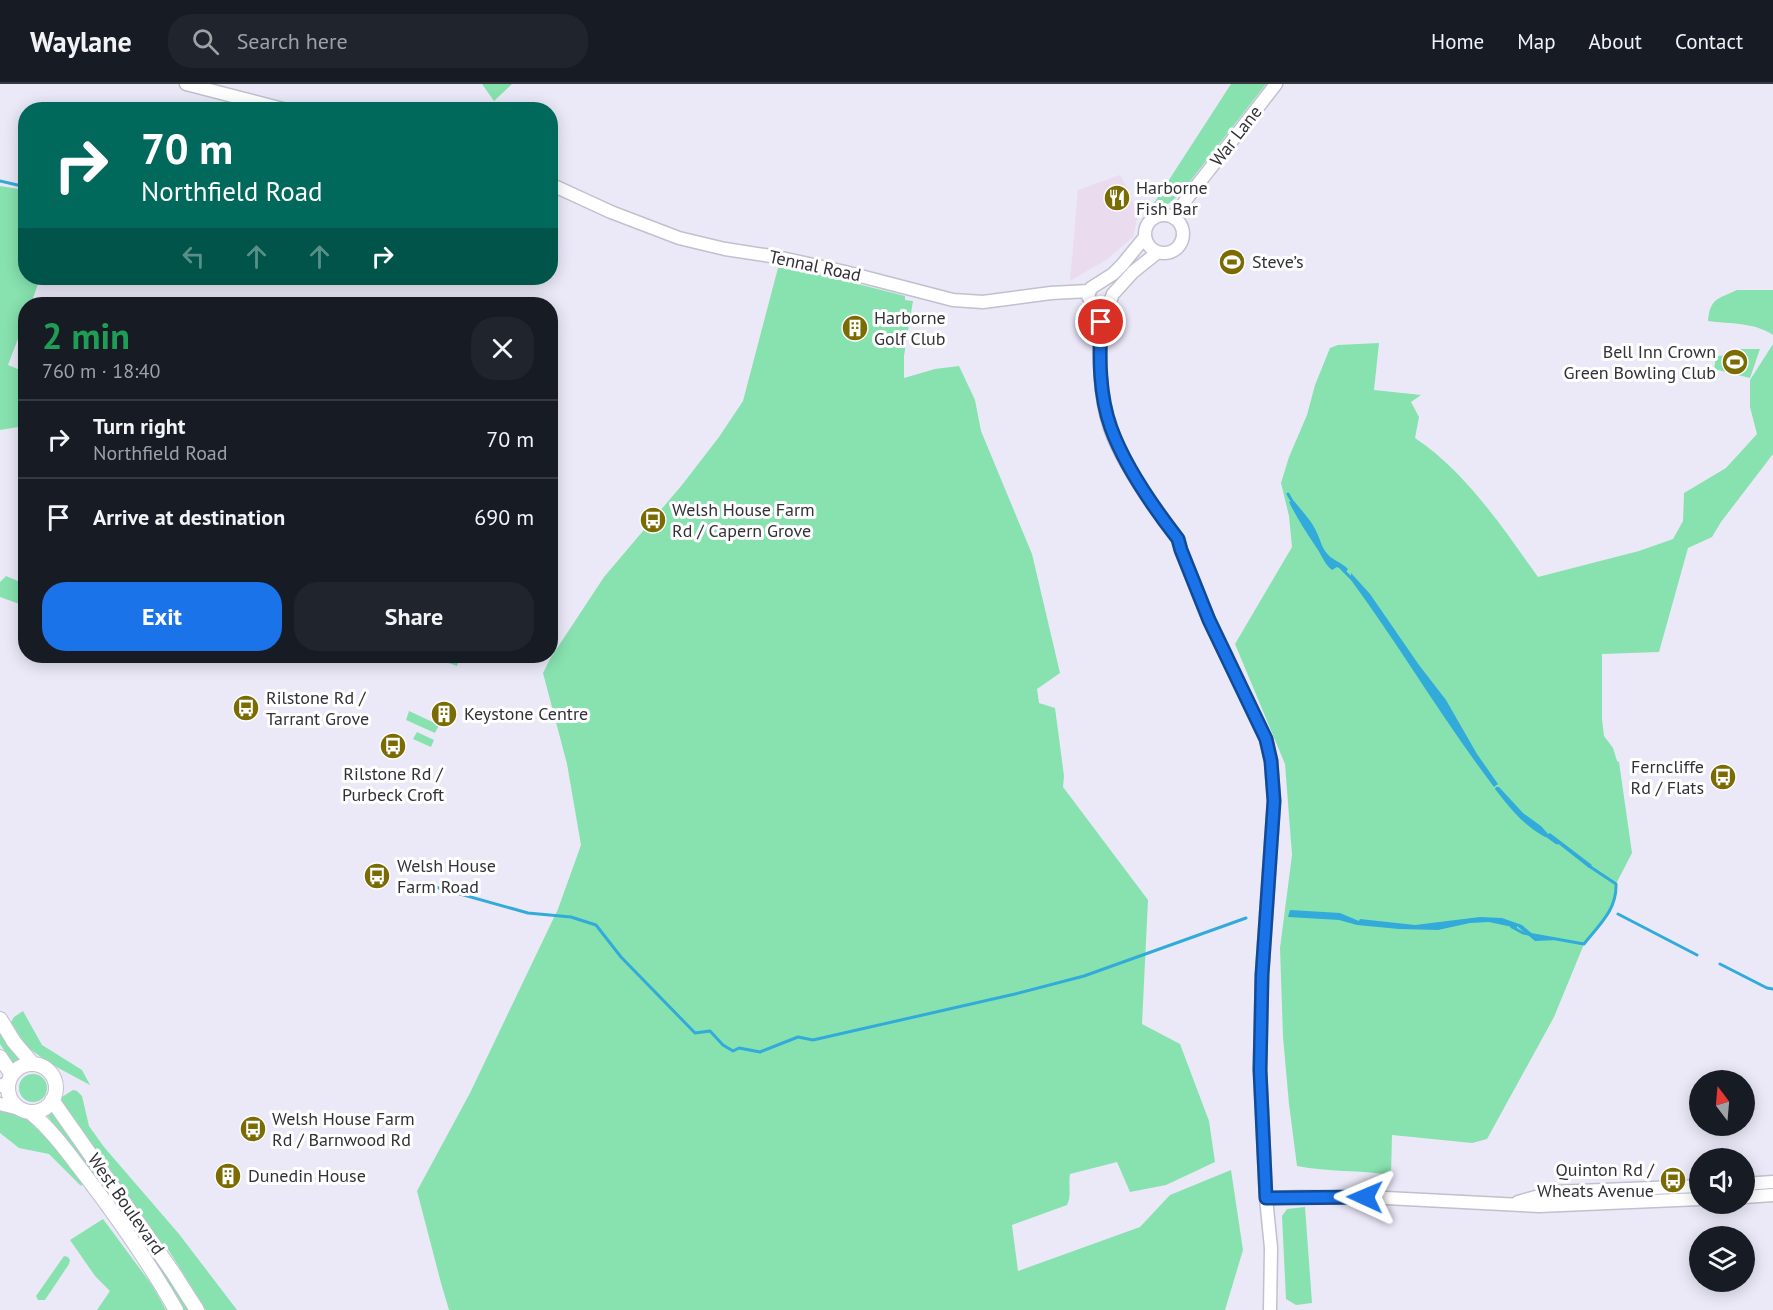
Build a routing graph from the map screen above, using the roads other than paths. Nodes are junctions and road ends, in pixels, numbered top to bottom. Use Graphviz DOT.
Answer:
graph roads {
  1 [pos="186,84"];
  2 [pos="1276,84"];
  3 [pos="256,102"];
  4 [pos="558,188"];
  5 [pos="1174,217"];
  6 [pos="1145,237"];
  7 [pos="1158,252"];
  8 [pos="1100,282"];
  9 [pos="1089,291"];
  10 [pos="1113,294"];
  11 [pos="1102,307"];
  12 [pos="0,1019"];
  13 [pos="0,1057"];
  14 [pos="33,1064"];
  15 [pos="7,1081"];
  16 [pos="52,1100"];
  17 [pos="0,1104"];
  18 [pos="25,1111"];
  19 [pos="1773,1182"];
  20 [pos="1755,1183"];
  21 [pos="1689,1186"];
  22 [pos="1773,1195"];
  23 [pos="1755,1196"];
  24 [pos="1266,1198"];
  25 [pos="1689,1199"];
  26 [pos="1506,1205"];
  27 [pos="176,1310"];
  28 [pos="197,1310"];
  29 [pos="1270,1310"];
  1 -- 3 [label="street"];
  2 -- 5 [label="street, War Lane"];
  4 -- 9 [label="street, Tennal Road"];
  5 -- 6 [label="street"];
  5 -- 7 [label="street"];
  6 -- 7 [label="street"];
  6 -- 8 [label="street"];
  7 -- 10 [label="street"];
  8 -- 9 [label="street"];
  8 -- 10 [label="street"];
  9 -- 11 [label="street"];
  10 -- 11 [label="street"];
  11 -- 24 [label="street"];
  12 -- 14 [label="main road"];
  13 -- 15 [label="main road"];
  14 -- 15 [label="main road"];
  14 -- 16 [label="main road"];
  15 -- 18 [label="main road"];
  16 -- 18 [label="main road"];
  16 -- 28 [label="main road, West Boulevard"];
  17 -- 18 [label="street"];
  18 -- 27 [label="main road, West Boulevard"];
  19 -- 20 [label="street"];
  21 -- 26 [label="street"];
  22 -- 23 [label="street"];
  24 -- 26 [label="street"];
  24 -- 29 [label="street"];
  25 -- 26 [label="street"];
}
